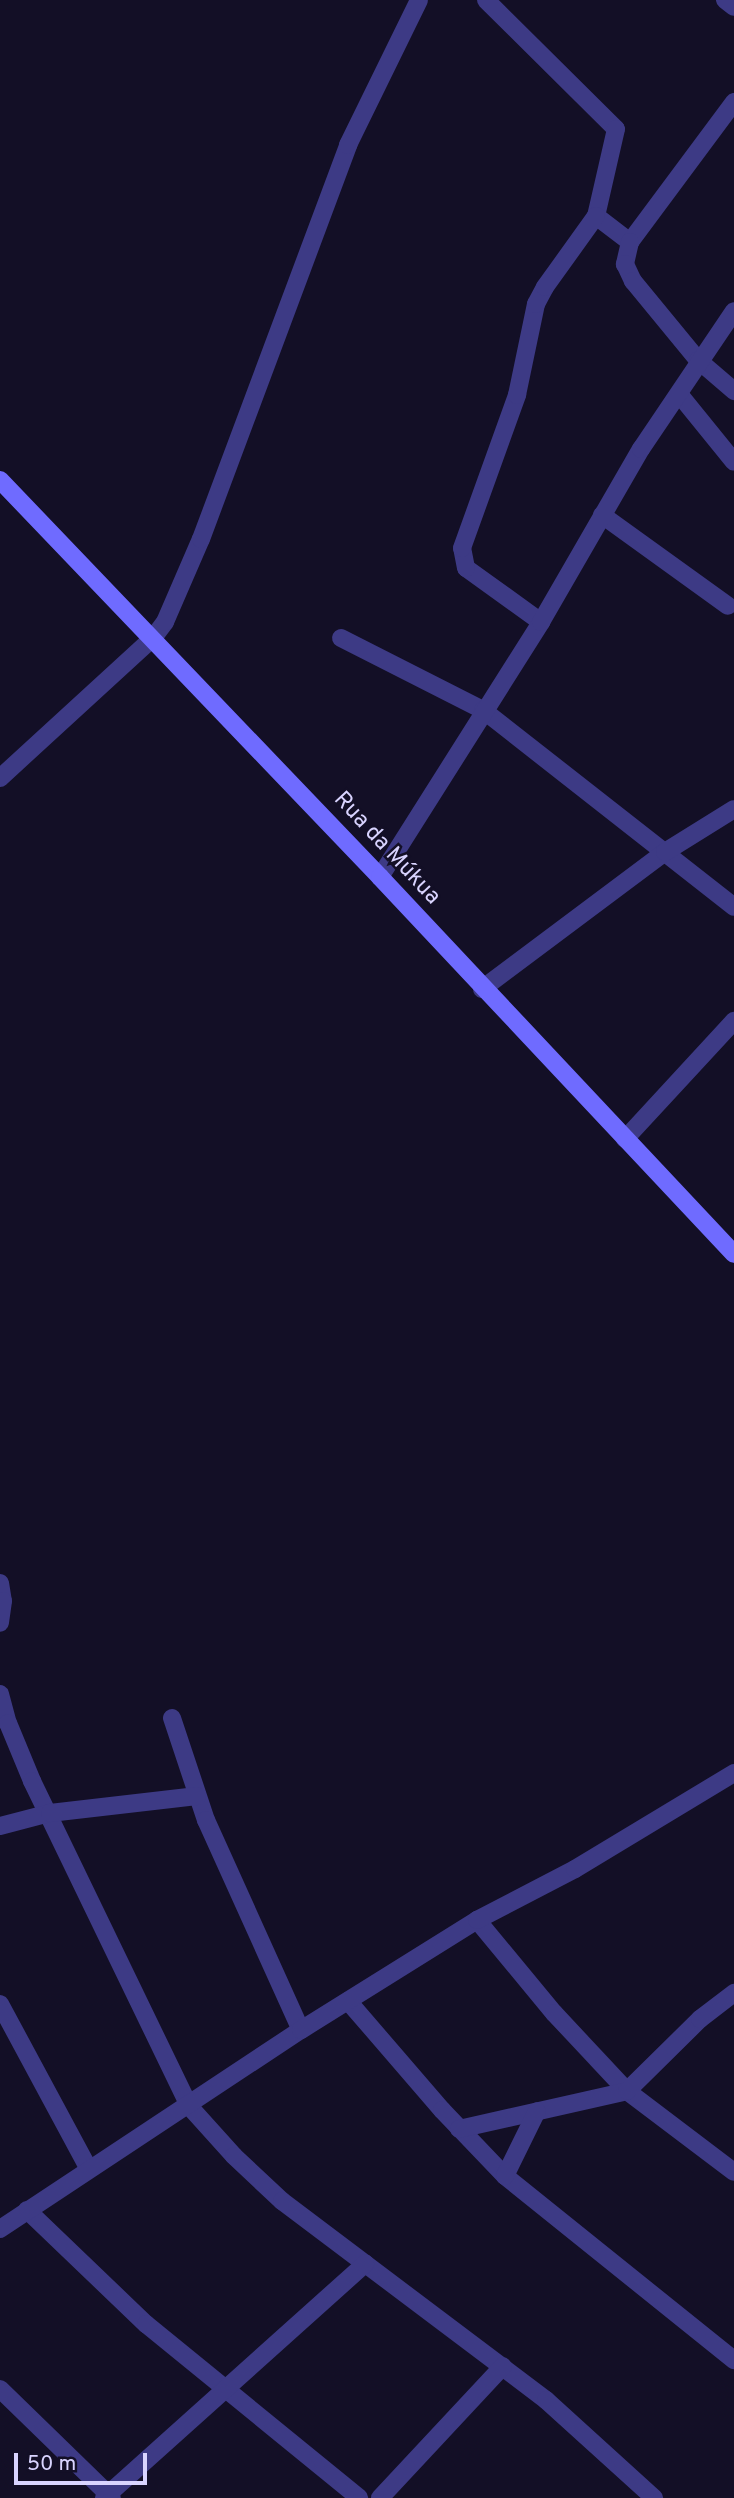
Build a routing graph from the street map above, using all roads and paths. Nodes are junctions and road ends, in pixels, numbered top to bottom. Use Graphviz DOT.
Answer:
graph roads {
  1 [pos="419,0"];
  2 [pos="486,0"];
  3 [pos="725,0"];
  4 [pos="734,7"];
  5 [pos="734,102"];
  6 [pos="596,216"];
  7 [pos="630,242"];
  8 [pos="734,311"];
  9 [pos="698,360"];
  10 [pos="734,391"];
  11 [pos="679,394"];
  12 [pos="734,462"];
  13 [pos="0,480"];
  14 [pos="602,515"];
  15 [pos="728,606"];
  16 [pos="541,622"];
  17 [pos="153,638"];
  18 [pos="341,638"];
  19 [pos="483,710"];
  20 [pos="0,778"];
  21 [pos="734,809"];
  22 [pos="665,852"];
  23 [pos="380,877"];
  24 [pos="734,907"];
  25 [pos="482,989"];
  26 [pos="734,1021"];
  27 [pos="625,1139"];
  28 [pos="732,1249"];
  29 [pos="0,1583"];
  30 [pos="0,1623"];
  31 [pos="1,1702"];
  32 [pos="172,1718"];
  33 [pos="734,1773"];
  34 [pos="197,1796"];
  35 [pos="50,1813"];
  36 [pos="0,1826"];
  37 [pos="477,1920"];
  38 [pos="734,1993"];
  39 [pos="348,2001"];
  40 [pos="0,2004"];
  41 [pos="301,2030"];
  42 [pos="627,2091"];
  43 [pos="189,2106"];
  44 [pos="537,2111"];
  45 [pos="459,2129"];
  46 [pos="89,2169"];
  47 [pos="734,2172"];
  48 [pos="505,2176"];
  49 [pos="27,2210"];
  50 [pos="0,2229"];
  51 [pos="365,2263"];
  52 [pos="734,2360"];
  53 [pos="503,2366"];
  54 [pos="0,2389"];
  55 [pos="225,2391"];
  56 [pos="108,2497"];
  57 [pos="359,2498"];
  58 [pos="380,2498"];
  59 [pos="654,2498"];
  1 -- 17 [label="street"];
  2 -- 6 [label="street"];
  3 -- 4 [label="street"];
  5 -- 7 [label="street"];
  6 -- 7 [label="street"];
  6 -- 16 [label="street"];
  7 -- 9 [label="street"];
  8 -- 9 [label="street"];
  9 -- 10 [label="street"];
  9 -- 11 [label="street"];
  11 -- 12 [label="street"];
  11 -- 14 [label="street"];
  13 -- 17 [label="street, Rua da Múkua"];
  14 -- 15 [label="street"];
  14 -- 16 [label="street"];
  16 -- 19 [label="street"];
  17 -- 20 [label="street"];
  17 -- 23 [label="street, Rua da Múkua"];
  18 -- 19 [label="street"];
  19 -- 22 [label="street"];
  19 -- 23 [label="street"];
  21 -- 22 [label="street"];
  22 -- 24 [label="street"];
  22 -- 25 [label="street"];
  23 -- 25 [label="street, Rua da Múkua"];
  25 -- 27 [label="street, Rua da Múkua"];
  26 -- 27 [label="street"];
  27 -- 28 [label="street, Rua da Múkua"];
  29 -- 30 [label="street"];
  31 -- 35 [label="street"];
  32 -- 34 [label="street"];
  33 -- 37 [label="street"];
  34 -- 35 [label="street"];
  34 -- 41 [label="street"];
  35 -- 36 [label="street"];
  35 -- 43 [label="street"];
  37 -- 39 [label="street"];
  37 -- 42 [label="street"];
  38 -- 42 [label="street"];
  39 -- 41 [label="street"];
  39 -- 45 [label="street"];
  40 -- 46 [label="street"];
  41 -- 43 [label="street"];
  42 -- 44 [label="street"];
  42 -- 47 [label="street"];
  43 -- 46 [label="street"];
  43 -- 51 [label="street"];
  44 -- 45 [label="street"];
  44 -- 48 [label="street"];
  45 -- 48 [label="street"];
  46 -- 49 [label="street"];
  48 -- 52 [label="street"];
  49 -- 50 [label="street"];
  49 -- 55 [label="street"];
  51 -- 53 [label="street"];
  51 -- 55 [label="street"];
  53 -- 58 [label="street"];
  53 -- 59 [label="street"];
  54 -- 56 [label="street"];
  55 -- 56 [label="street"];
  55 -- 57 [label="street"];
}
